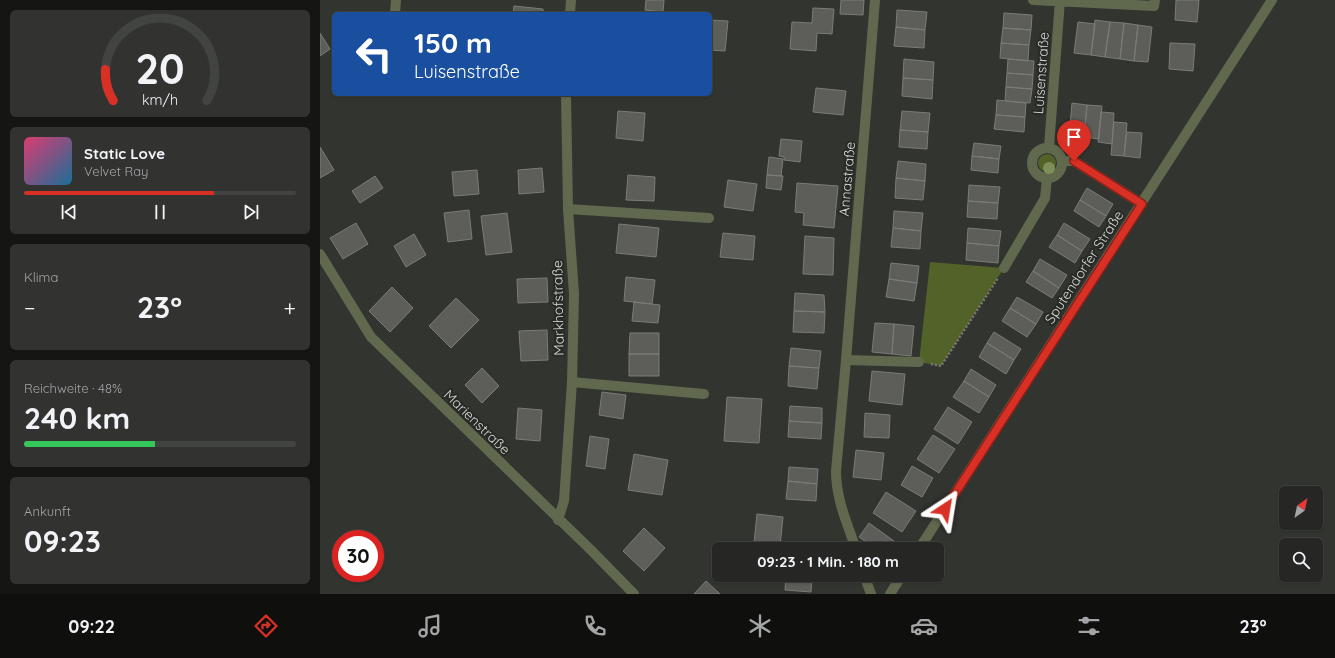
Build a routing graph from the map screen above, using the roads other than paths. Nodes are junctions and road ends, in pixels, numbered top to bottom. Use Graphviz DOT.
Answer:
graph roads {
  1 [pos="396,0"];
  2 [pos="571,0"];
  3 [pos="875,0"];
  4 [pos="1033,0"];
  5 [pos="1155,0"];
  6 [pos="1272,0"];
  7 [pos="1060,1"];
  8 [pos="395,12"];
  9 [pos="570,12"];
  10 [pos="566,96"];
  11 [pos="1049,147"];
  12 [pos="1063,161"];
  13 [pos="1047,178"];
  14 [pos="1142,204"];
  15 [pos="568,209"];
  16 [pos="709,218"];
  17 [pos="320,254"];
  18 [pos="1004,268"];
  19 [pos="846,360"];
  20 [pos="919,362"];
  21 [pos="572,382"];
  22 [pos="704,394"];
  23 [pos="558,520"];
  24 [pos="854,542"];
  25 [pos="924,542"];
  26 [pos="867,582"];
  27 [pos="898,582"];
  28 [pos="634,594"];
  29 [pos="871,594"];
  30 [pos="890,594"];
  1 -- 8 [label="street"];
  2 -- 9 [label="street"];
  3 -- 19 [label="street, Annastraße"];
  4 -- 7 [label="street"];
  5 -- 7 [label="street"];
  6 -- 14 [label="street, Sputendorfer Straße"];
  7 -- 11 [label="street, Luisenstraße"];
  10 -- 15 [label="street, Markhofstraße"];
  11 -- 12 [label="street"];
  11 -- 13 [label="street"];
  12 -- 13 [label="street"];
  12 -- 14 [label="street"];
  13 -- 18 [label="street"];
  14 -- 25 [label="street, Sputendorfer Straße"];
  15 -- 16 [label="street"];
  15 -- 21 [label="street, Markhofstraße"];
  17 -- 23 [label="street, Marienstraße"];
  19 -- 20 [label="street"];
  19 -- 24 [label="street, Annastraße"];
  21 -- 22 [label="street"];
  21 -- 23 [label="street, Markhofstraße"];
  23 -- 28 [label="street, Marienstraße"];
  26 -- 29 [label="street"];
  27 -- 30 [label="street"];
}
